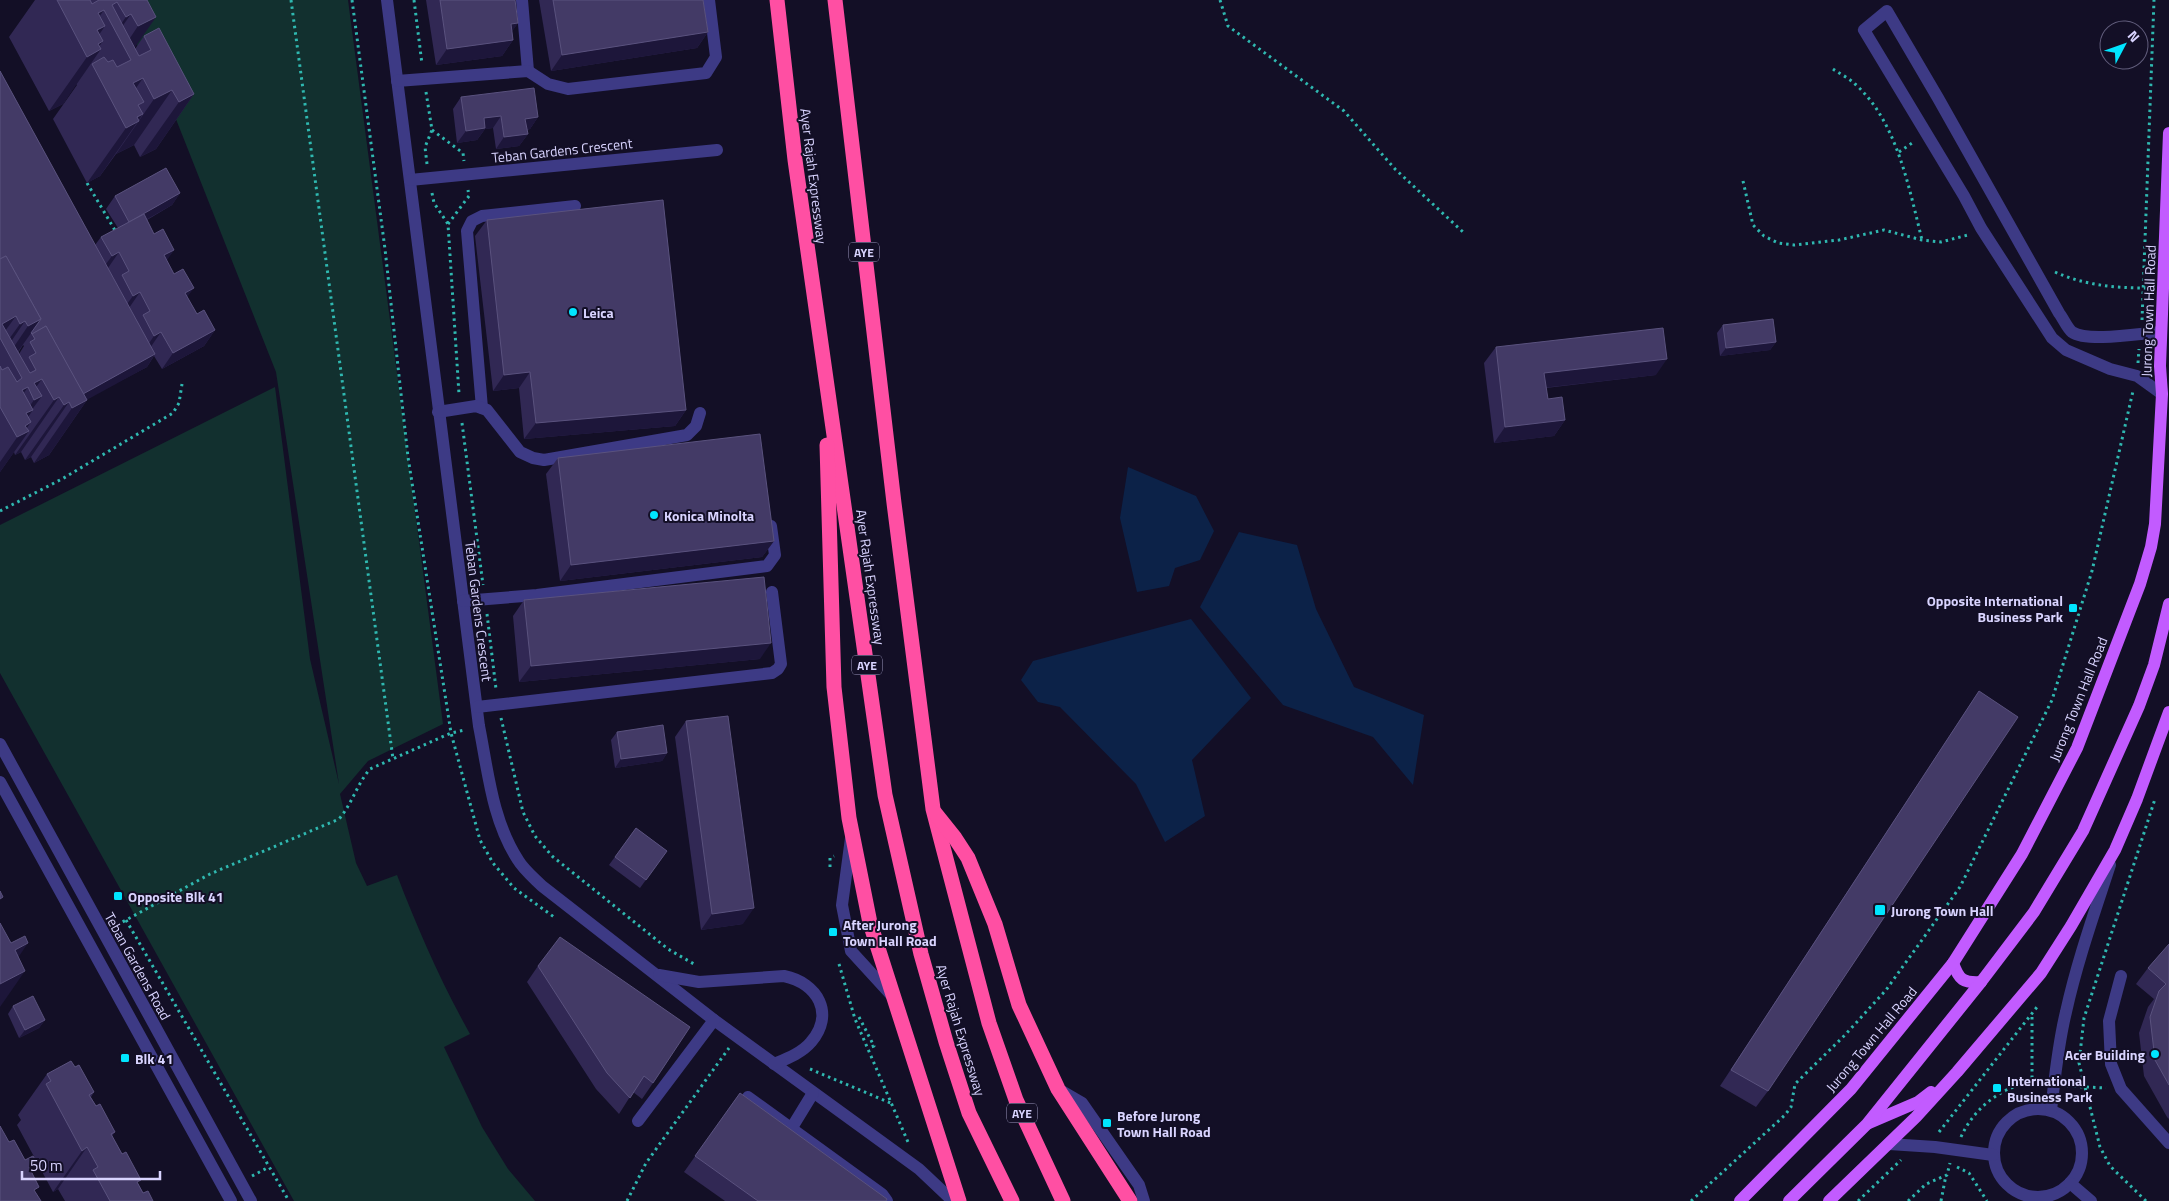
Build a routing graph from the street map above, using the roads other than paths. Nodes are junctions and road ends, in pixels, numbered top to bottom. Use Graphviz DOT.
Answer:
graph roads {
  1 [pos="387,0"];
  2 [pos="522,0"];
  3 [pos="709,0"];
  4 [pos="777,0"];
  5 [pos="835,0"];
  6 [pos="528,71"];
  7 [pos="397,81"];
  8 [pos="2169,133"];
  9 [pos="716,150"];
  10 [pos="410,180"];
  11 [pos="575,206"];
  12 [pos="2164,276"];
  13 [pos="2169,296"];
  14 [pos="2161,332"];
  15 [pos="825,374"];
  16 [pos="2169,374"];
  17 [pos="2162,394"];
  18 [pos="482,408"];
  19 [pos="438,412"];
  20 [pos="700,413"];
  21 [pos="768,509"];
  22 [pos="772,592"];
  23 [pos="463,601"];
  24 [pos="2169,604"];
  25 [pos="476,707"];
  26 [pos="2169,712"];
  27 [pos="2,752"];
  28 [pos="0,782"];
  29 [pos="933,810"];
  30 [pos="852,832"];
  31 [pos="2115,850"];
  32 [pos="1953,963"];
  33 [pos="657,975"];
  34 [pos="2121,976"];
  35 [pos="1981,982"];
  36 [pos="894,998"];
  37 [pos="714,1020"];
  38 [pos="774,1064"];
  39 [pos="1957,1072"];
  40 [pos="1058,1090"];
  41 [pos="813,1093"];
  42 [pos="748,1097"];
  43 [pos="2051,1110"];
  44 [pos="638,1121"];
  45 [pos="1866,1124"];
  46 [pos="791,1129"];
  47 [pos="2169,1143"];
  48 [pos="1889,1144"];
  49 [pos="1993,1155"];
  50 [pos="2070,1183"];
  51 [pos="231,1201"];
  52 [pos="251,1201"];
  53 [pos="887,1201"];
  54 [pos="953,1201"];
  55 [pos="958,1201"];
  56 [pos="1012,1201"];
  57 [pos="1063,1201"];
  58 [pos="1130,1201"];
  59 [pos="1144,1201"];
  60 [pos="1740,1201"];
  61 [pos="1789,1201"];
  62 [pos="1829,1201"];
  63 [pos="2090,1201"];
  1 -- 7 [label="street, Teban Gardens Crescent"];
  2 -- 6 [label="street"];
  3 -- 6 [label="street"];
  4 -- 15 [label="highway, Ayer Rajah Expressway / AYE"];
  5 -- 29 [label="highway, Ayer Rajah Expressway / AYE"];
  6 -- 7 [label="street"];
  7 -- 10 [label="street, Teban Gardens Crescent"];
  8 -- 12 [label="main road, Jurong Town Hall Road"];
  9 -- 10 [label="street, Teban Gardens Crescent"];
  10 -- 19 [label="street, Teban Gardens Crescent"];
  11 -- 18 [label="street"];
  12 -- 13 [label="main road"];
  12 -- 14 [label="main road, Jurong Town Hall Road"];
  14 -- 17 [label="main road, Jurong Town Hall Road"];
  14 -- 17 [label="street"];
  15 -- 30 [label="highway"];
  15 -- 56 [label="highway, Ayer Rajah Expressway / AYE"];
  16 -- 17 [label="main road"];
  17 -- 32 [label="main road, Jurong Town Hall Road"];
  18 -- 19 [label="street"];
  18 -- 20 [label="street"];
  19 -- 23 [label="street, Teban Gardens Crescent"];
  21 -- 23 [label="street"];
  22 -- 25 [label="street"];
  23 -- 25 [label="street, Teban Gardens Crescent"];
  24 -- 35 [label="main road"];
  25 -- 33 [label="street, Teban Gardens Crescent"];
  26 -- 31 [label="main road"];
  27 -- 52 [label="street, Teban Gardens Road"];
  28 -- 51 [label="street"];
  29 -- 40 [label="highway"];
  29 -- 57 [label="highway, Ayer Rajah Expressway / AYE"];
  30 -- 36 [label="highway"];
  30 -- 36 [label="street"];
  31 -- 39 [label="main road"];
  31 -- 43 [label="street"];
  32 -- 35 [label="main road"];
  32 -- 60 [label="main road, Jurong Town Hall Road"];
  33 -- 37 [label="street, Teban Gardens Crescent"];
  33 -- 38 [label="street, Teban Gardens Crescent"];
  34 -- 47 [label="street"];
  35 -- 45 [label="main road"];
  36 -- 55 [label="highway"];
  37 -- 38 [label="street, Teban Gardens Crescent"];
  37 -- 44 [label="street"];
  38 -- 41 [label="street"];
  39 -- 45 [label="main road"];
  39 -- 48 [label="main road"];
  40 -- 58 [label="highway"];
  40 -- 59 [label="street"];
  41 -- 46 [label="street"];
  41 -- 54 [label="street"];
  42 -- 46 [label="street"];
  43 -- 49 [label="street"];
  43 -- 50 [label="street"];
  45 -- 61 [label="main road"];
  46 -- 53 [label="street"];
  48 -- 49 [label="street"];
  48 -- 62 [label="main road"];
  49 -- 50 [label="street"];
  50 -- 63 [label="street"];
}
